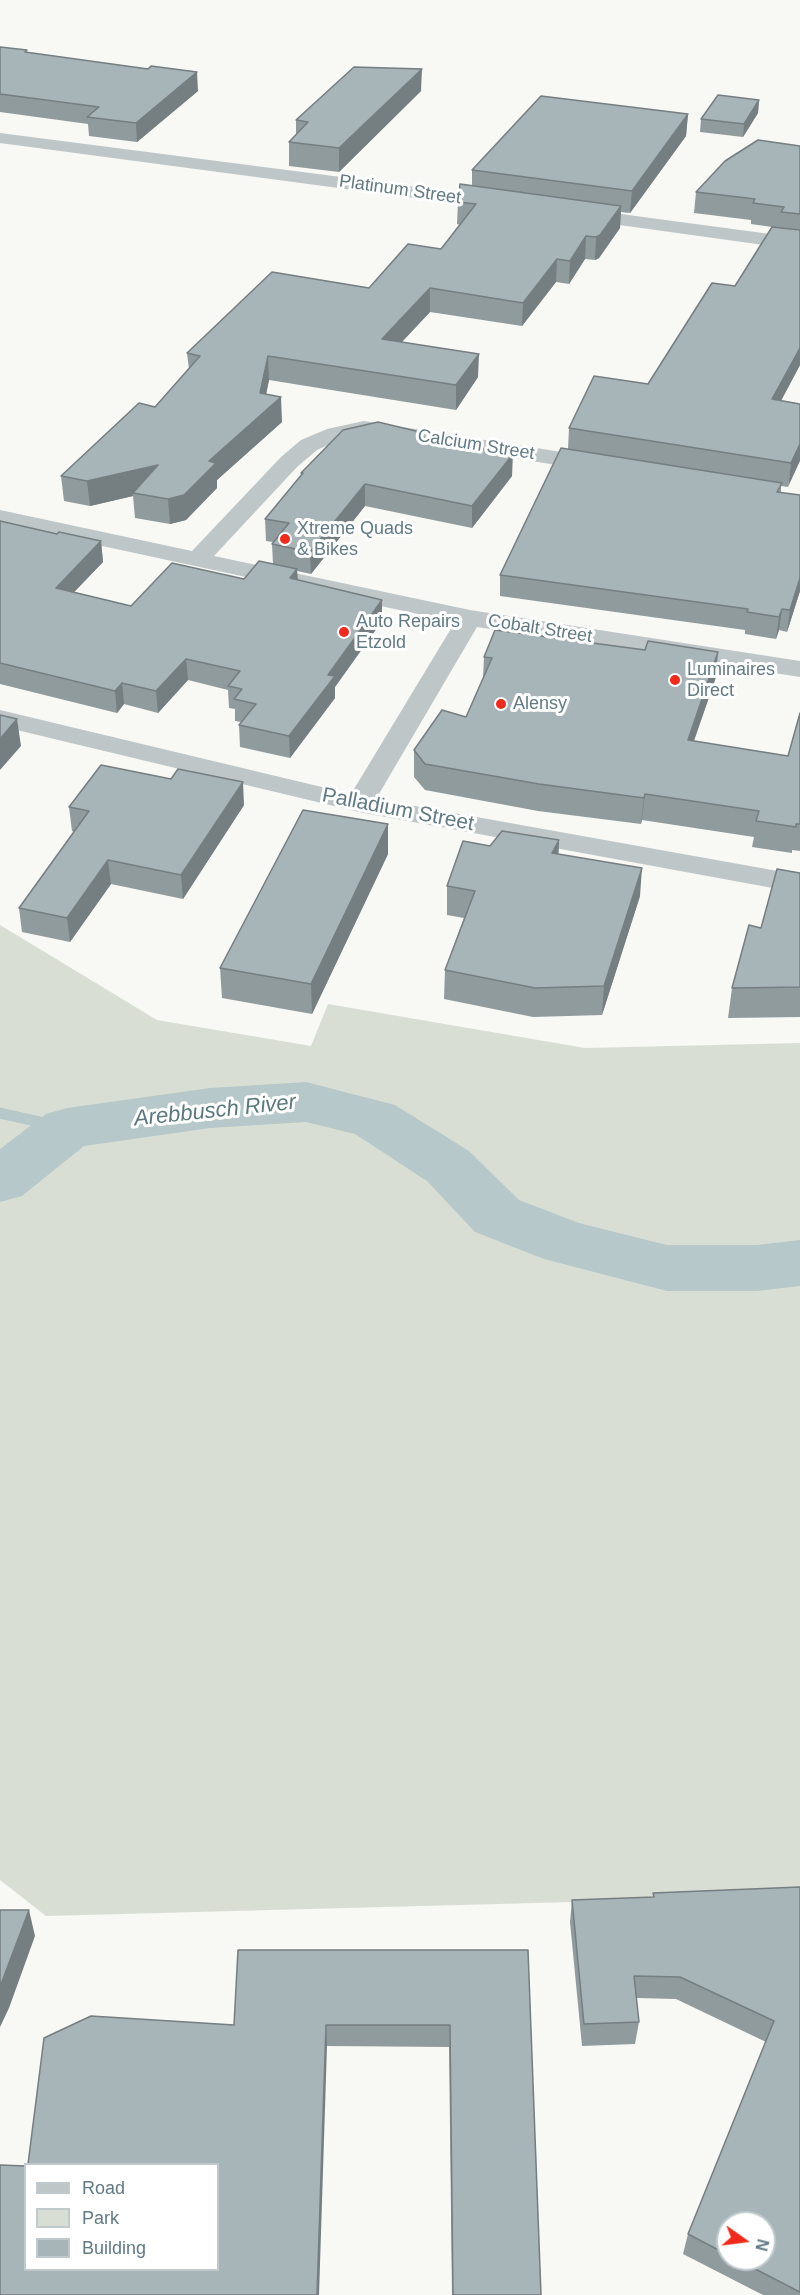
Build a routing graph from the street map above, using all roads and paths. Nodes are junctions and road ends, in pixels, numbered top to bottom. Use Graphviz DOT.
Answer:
graph roads {
  1 [pos="0,138"];
  2 [pos="518,206"];
  3 [pos="564,212"];
  4 [pos="800,244"];
  5 [pos="623,469"];
  6 [pos="0,516"];
  7 [pos="199,558"];
  8 [pos="470,618"];
  9 [pos="800,669"];
  10 [pos="0,718"];
  11 [pos="359,804"];
  12 [pos="800,884"];
  1 -- 2 [label="street, Platinum Street"];
  3 -- 4 [label="street"];
  5 -- 7 [label="street, Calcium Street"];
  6 -- 7 [label="street, Cobalt Street"];
  7 -- 8 [label="street, Cobalt Street"];
  8 -- 9 [label="street, Cobalt Street"];
  8 -- 11 [label="street"];
  10 -- 11 [label="street, Palladium Street"];
  11 -- 12 [label="street, Palladium Street"];
}
